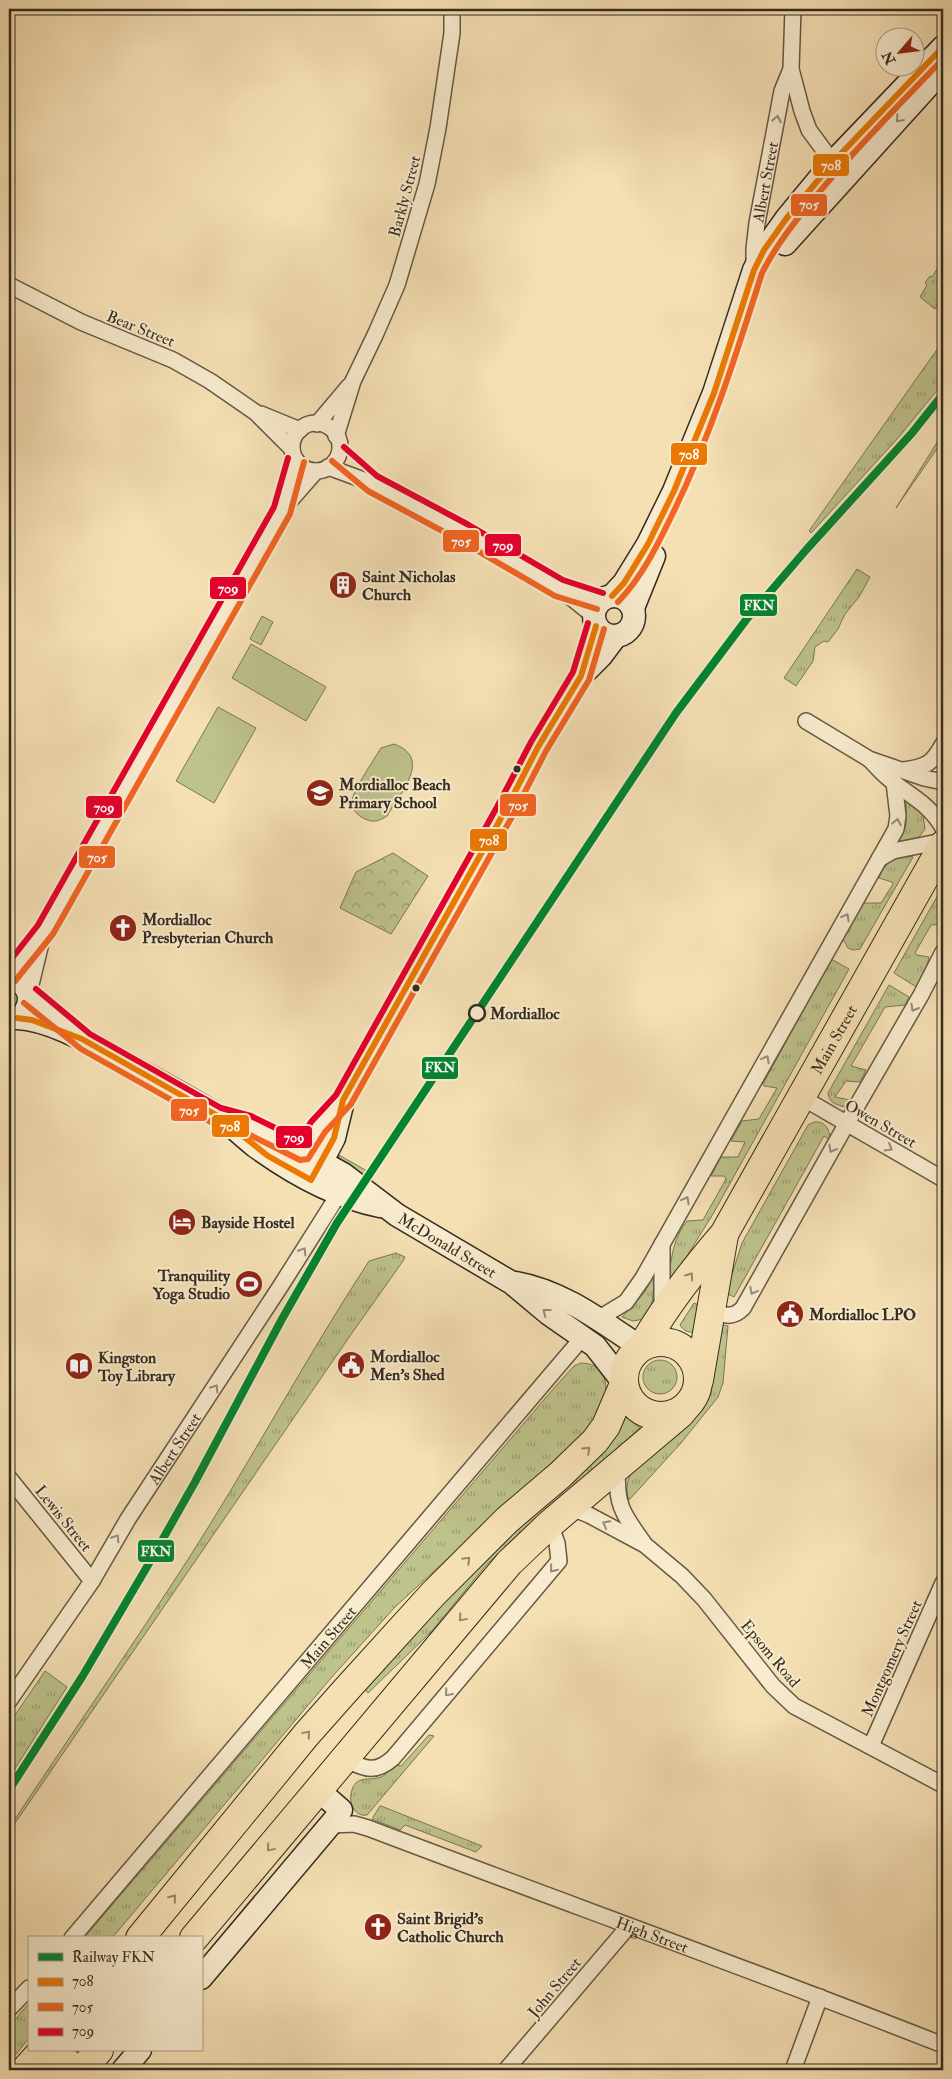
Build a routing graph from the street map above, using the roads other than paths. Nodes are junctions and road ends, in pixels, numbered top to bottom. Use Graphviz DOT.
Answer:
graph roads {
  1 [pos="452,9"];
  2 [pos="794,9"];
  3 [pos="943,47"];
  4 [pos="791,69"];
  5 [pos="943,70"];
  6 [pos="839,170"];
  7 [pos="760,274"];
  8 [pos="9,285"];
  9 [pos="353,381"];
  10 [pos="255,412"];
  11 [pos="317,424"];
  12 [pos="300,430"];
  13 [pos="336,436"];
  14 [pos="338,454"];
  15 [pos="294,455"];
  16 [pos="322,469"];
  17 [pos="372,483"];
  18 [pos="282,510"];
  19 [pos="633,608"];
  20 [pos="600,610"];
  21 [pos="616,636"];
  22 [pos="581,676"];
  23 [pos="806,721"];
  24 [pos="943,744"];
  25 [pos="898,776"];
  26 [pos="943,782"];
  27 [pos="943,828"];
  28 [pos="943,843"];
  29 [pos="879,859"];
  30 [pos="45,930"];
  31 [pos="941,962"];
  32 [pos="9,977"];
  33 [pos="29,994"];
  34 [pos="12,1020"];
  35 [pos="82,1039"];
  36 [pos="801,1097"];
  37 [pos="847,1123"];
  38 [pos="307,1166"];
  39 [pos="943,1179"];
  40 [pos="336,1193"];
  41 [pos="383,1206"];
  42 [pos="724,1234"];
  43 [pos="662,1242"];
  44 [pos="512,1283"];
  45 [pos="710,1311"];
  46 [pos="662,1316"];
  47 [pos="598,1319"];
  48 [pos="583,1337"];
  49 [pos="642,1346"];
  50 [pos="623,1383"];
  51 [pos="693,1396"];
  52 [pos="618,1465"];
  53 [pos="9,1478"];
  54 [pos="558,1517"];
  55 [pos="645,1544"];
  56 [pos="92,1581"];
  57 [pos="943,1583"];
  58 [pos="9,1702"];
  59 [pos="871,1746"];
  60 [pos="344,1759"];
  61 [pos="276,1772"];
  62 [pos="943,1786"];
  63 [pos="318,1790"];
  64 [pos="301,1811"];
  65 [pos="336,1817"];
  66 [pos="628,1927"];
  67 [pos="74,1936"];
  68 [pos="142,1936"];
  69 [pos="196,1936"];
  70 [pos="202,1977"];
  71 [pos="28,1989"];
  72 [pos="820,1997"];
  73 [pos="9,2009"];
  74 [pos="943,2045"];
  75 [pos="41,2052"];
  76 [pos="54,2052"];
  77 [pos="97,2052"];
  78 [pos="138,2052"];
  79 [pos="25,2070"];
  80 [pos="76,2070"];
  81 [pos="82,2070"];
  82 [pos="123,2070"];
  83 [pos="506,2070"];
  84 [pos="793,2070"];
  1 -- 9 [label="street, Barkly Street"];
  2 -- 4 [label="street, Albert Street"];
  3 -- 6 [label="street"];
  4 -- 6 [label="street"];
  7 -- 4 [label="street, Albert Street, one-way"];
  5 -- 6 [label="street, one-way"];
  6 -- 7 [label="street"];
  7 -- 19 [label="street, Albert Street"];
  7 -- 20 [label="street, Albert Street"];
  8 -- 10 [label="street, Bear Street"];
  9 -- 11 [label="street, Barkly Street"];
  9 -- 13 [label="street, Barkly Street"];
  10 -- 12 [label="street, Bear Street"];
  10 -- 15 [label="street, Bear Street"];
  11 -- 12 [label="street"];
  11 -- 13 [label="street"];
  12 -- 15 [label="street"];
  13 -- 14 [label="street"];
  14 -- 16 [label="street"];
  14 -- 17 [label="street"];
  15 -- 16 [label="street"];
  15 -- 18 [label="street"];
  16 -- 17 [label="street"];
  16 -- 18 [label="street"];
  17 -- 20 [label="street"];
  18 -- 30 [label="street"];
  19 -- 20 [label="street"];
  19 -- 21 [label="street"];
  20 -- 21 [label="street"];
  20 -- 22 [label="street, Albert Street"];
  21 -- 22 [label="street, Albert Street"];
  22 -- 38 [label="street, Albert Street"];
  23 -- 25 [label="street"];
  24 -- 25 [label="street"];
  25 -- 26 [label="street"];
  25 -- 27 [label="street"];
  29 -- 25 [label="street, one-way"];
  28 -- 29 [label="street, Main Street"];
  28 -- 36 [label="highway, Main Street"];
  43 -- 29 [label="street, one-way"];
  30 -- 32 [label="street"];
  30 -- 33 [label="street"];
  31 -- 37 [label="street, one-way"];
  32 -- 33 [label="street, McDonald Street"];
  33 -- 34 [label="street"];
  33 -- 35 [label="street, McDonald Street"];
  34 -- 35 [label="street, McDonald Street"];
  35 -- 38 [label="street, McDonald Street"];
  36 -- 37 [label="street, Owen Street"];
  36 -- 42 [label="highway, Main Street"];
  37 -- 39 [label="street, Owen Street, one-way"];
  37 -- 45 [label="street, one-way"];
  38 -- 40 [label="street, McDonald Street"];
  38 -- 41 [label="street, McDonald Street"];
  40 -- 41 [label="street, McDonald Street"];
  56 -- 40 [label="street, Albert Street, one-way"];
  41 -- 44 [label="street, McDonald Street"];
  42 -- 45 [label="highway, Main Street"];
  46 -- 42 [label="highway, Main Street, one-way"];
  43 -- 46 [label="street"];
  43 -- 47 [label="street"];
  44 -- 47 [label="street, McDonald Street"];
  48 -- 44 [label="street, McDonald Street, one-way"];
  45 -- 51 [label="highway, Main Street"];
  46 -- 49 [label="highway, Main Street"];
  47 -- 48 [label="street"];
  47 -- 49 [label="street, McDonald Street"];
  48 -- 50 [label="street, McDonald Street"];
  48 -- 67 [label="street, Main Street"];
  49 -- 50 [label="highway, Main Street"];
  49 -- 51 [label="highway"];
  50 -- 51 [label="highway"];
  61 -- 50 [label="highway, one-way"];
  51 -- 52 [label="highway"];
  52 -- 54 [label="highway"];
  52 -- 55 [label="street, Epsom Road"];
  53 -- 56 [label="street, Lewis Street"];
  55 -- 54 [label="street, Epsom Road, one-way"];
  54 -- 60 [label="highway, one-way"];
  54 -- 60 [label="street, one-way"];
  55 -- 59 [label="street, Epsom Road"];
  56 -- 58 [label="street, Albert Street"];
  57 -- 59 [label="street, Montgomery Street"];
  59 -- 62 [label="street, Epsom Road"];
  60 -- 63 [label="highway"];
  61 -- 63 [label="highway"];
  61 -- 64 [label="highway"];
  68 -- 61 [label="highway, one-way"];
  63 -- 64 [label="highway"];
  63 -- 65 [label="street"];
  64 -- 65 [label="street, High Street"];
  64 -- 69 [label="highway, one-way"];
  65 -- 66 [label="street, High Street"];
  65 -- 70 [label="street"];
  66 -- 72 [label="street, High Street"];
  66 -- 83 [label="street, John Street"];
  71 -- 73 [label="street"];
  72 -- 74 [label="street, High Street"];
  72 -- 84 [label="street"];
  75 -- 79 [label="highway"];
  76 -- 80 [label="highway"];
  77 -- 81 [label="highway"];
  78 -- 82 [label="street"];
}
